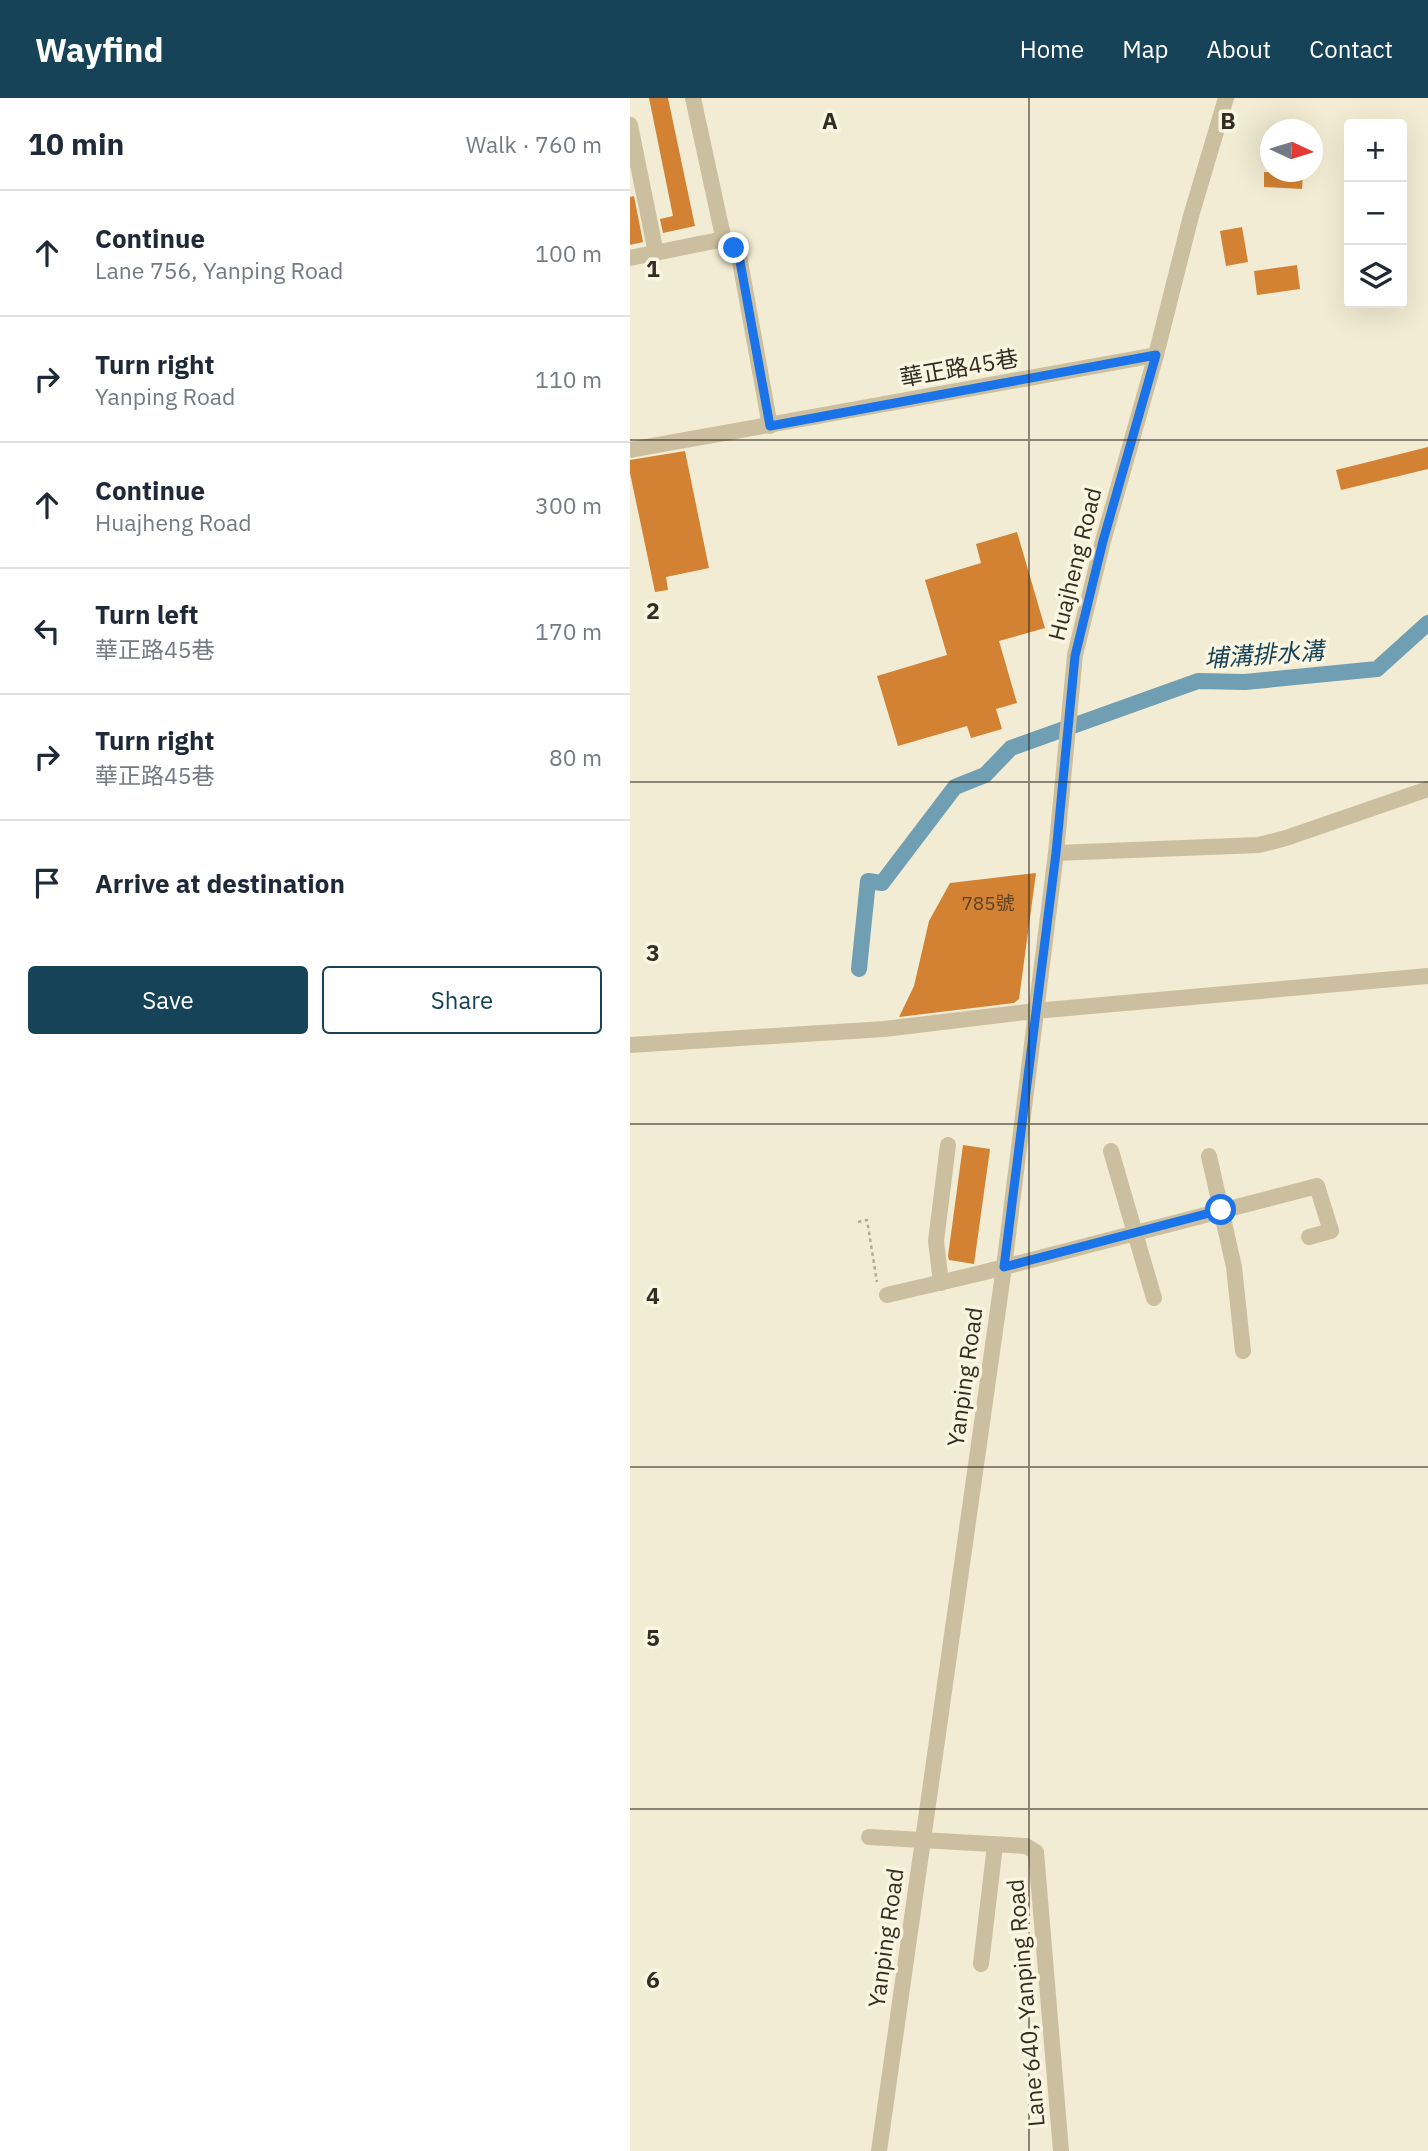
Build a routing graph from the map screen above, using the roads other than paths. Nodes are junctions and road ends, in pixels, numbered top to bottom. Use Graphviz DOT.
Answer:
graph roads {
  1 [pos="693,98"];
  2 [pos="1226,98"];
  3 [pos="630,125"];
  4 [pos="724,239"];
  5 [pos="656,253"];
  6 [pos="630,258"];
  7 [pos="1156,355"];
  8 [pos="770,426"];
  9 [pos="630,450"];
  10 [pos="1428,789"];
  11 [pos="1056,853"];
  12 [pos="1428,976"];
  13 [pos="1035,1011"];
  14 [pos="630,1045"];
  15 [pos="948,1145"];
  16 [pos="1111,1152"];
  17 [pos="1209,1156"];
  18 [pos="1221,1210"];
  19 [pos="1136,1233"];
  20 [pos="1309,1237"];
  21 [pos="1004,1267"];
  22 [pos="941,1283"];
  23 [pos="882,1289"];
  24 [pos="1154,1298"];
  25 [pos="1244,1351"];
  26 [pos="869,1837"];
  27 [pos="923,1841"];
  28 [pos="995,1845"];
  29 [pos="981,1964"];
  30 [pos="879,2151"];
  31 [pos="1061,2151"];
  1 -- 4 [label="street"];
  2 -- 7 [label="street, Huajheng Road"];
  3 -- 5 [label="street"];
  4 -- 5 [label="street"];
  4 -- 8 [label="street"];
  5 -- 6 [label="street"];
  7 -- 8 [label="street, 華正路45巷"];
  7 -- 11 [label="street, Huajheng Road"];
  8 -- 9 [label="street, 華正路45巷"];
  10 -- 11 [label="street"];
  11 -- 13 [label="street, Huajheng Road"];
  12 -- 13 [label="street"];
  13 -- 14 [label="street"];
  13 -- 21 [label="street, Yanping Road"];
  15 -- 22 [label="street"];
  16 -- 19 [label="street"];
  17 -- 18 [label="street"];
  18 -- 19 [label="street"];
  18 -- 20 [label="street"];
  18 -- 25 [label="street"];
  19 -- 21 [label="street"];
  19 -- 24 [label="street"];
  21 -- 22 [label="street"];
  21 -- 27 [label="street, Yanping Road"];
  22 -- 23 [label="street"];
  26 -- 27 [label="street, Lane 640, Yanping Road"];
  27 -- 28 [label="street, Lane 640, Yanping Road"];
  27 -- 30 [label="street, Yanping Road"];
  28 -- 29 [label="street, Lane 640, Yanping Road"];
  28 -- 31 [label="street, Lane 640, Yanping Road"];
}
